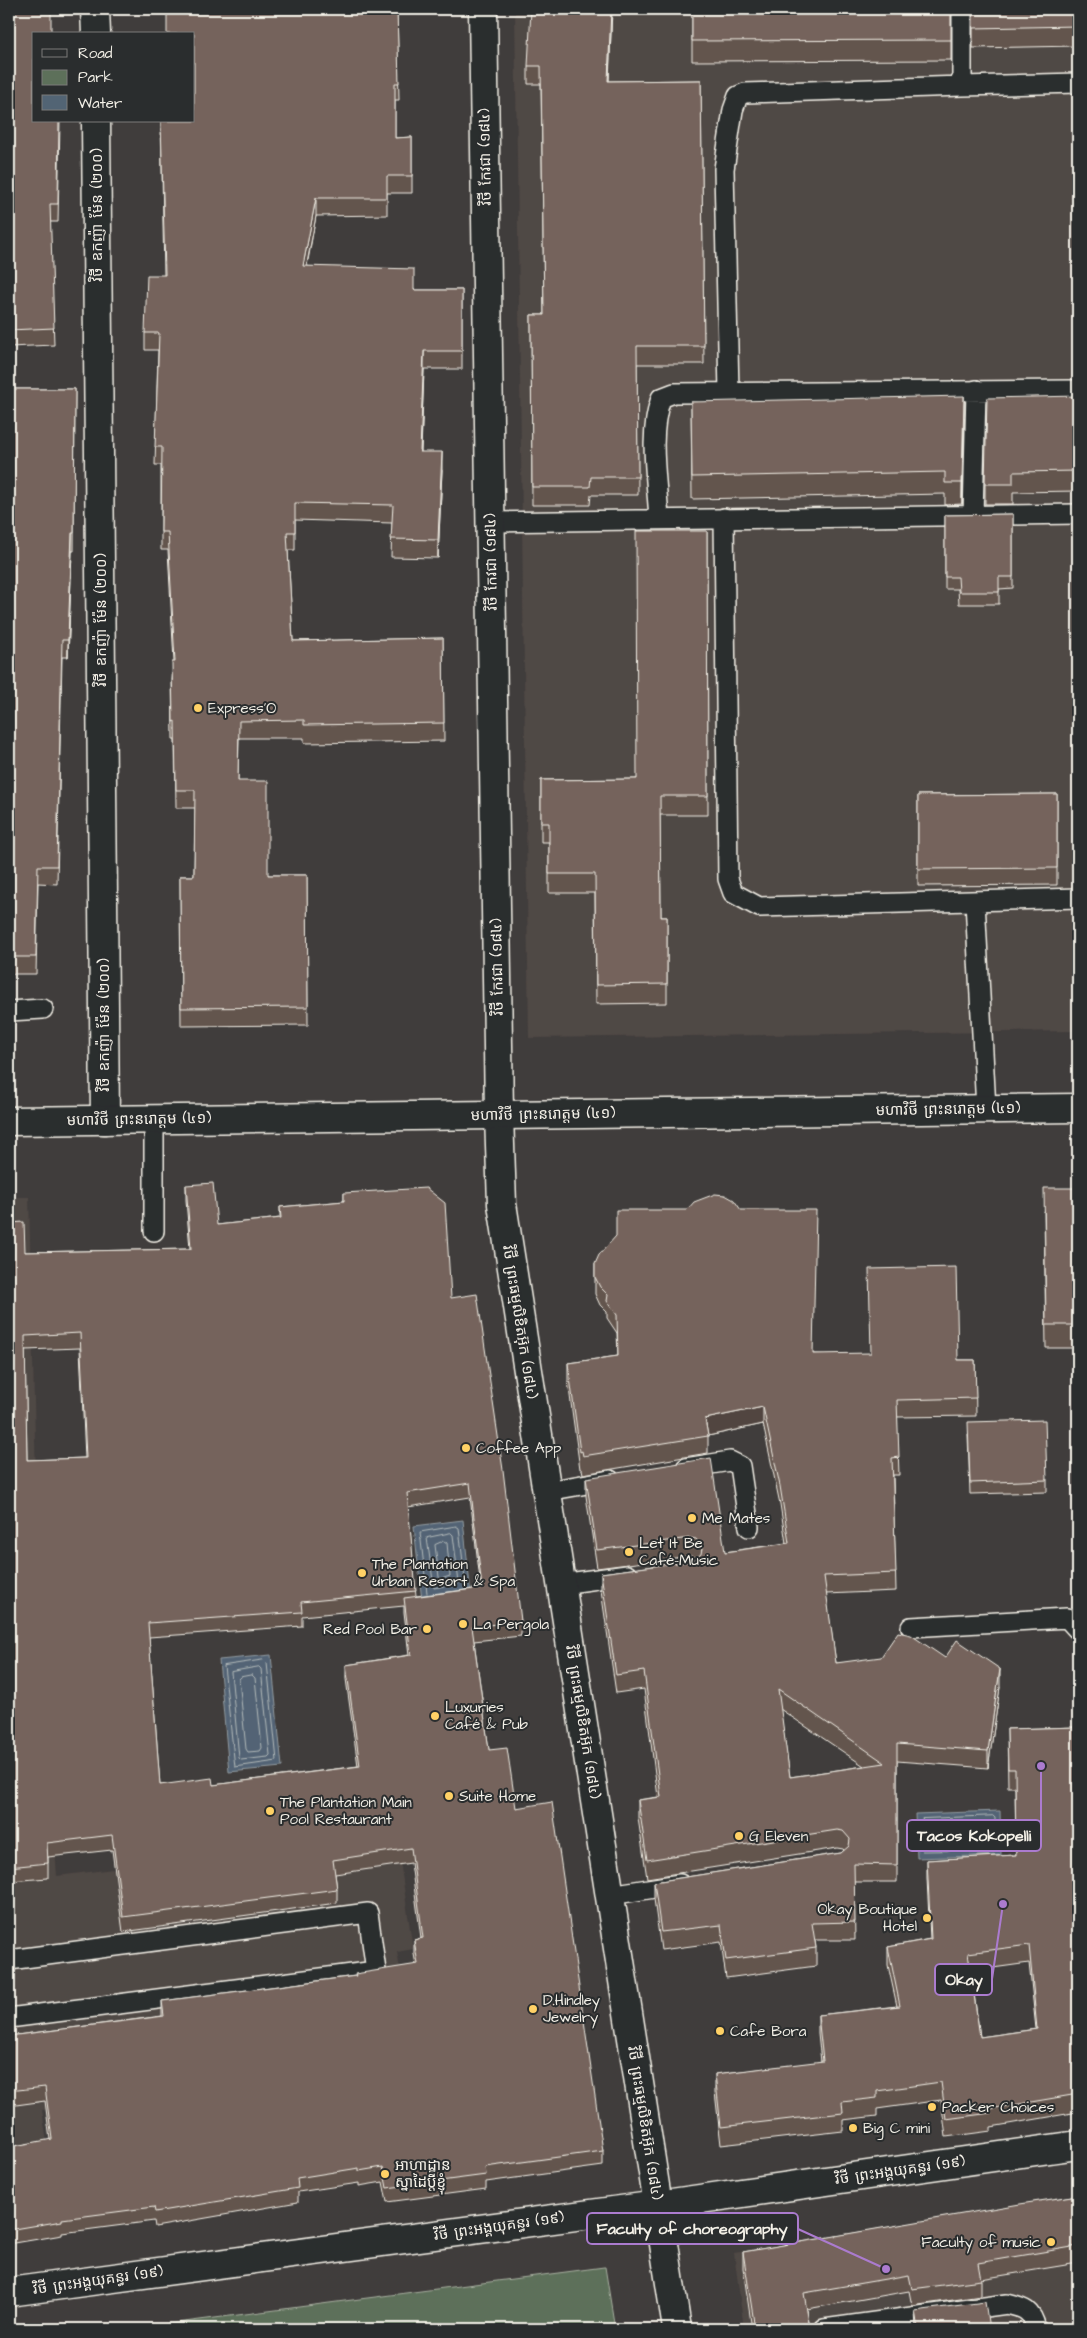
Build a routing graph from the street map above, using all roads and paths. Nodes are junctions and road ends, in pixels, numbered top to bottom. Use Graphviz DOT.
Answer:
graph roads {
  1 [pos="95,9"];
  2 [pos="482,9"];
  3 [pos="962,9"];
  4 [pos="96,32"];
  5 [pos="1078,83"];
  6 [pos="962,86"];
  7 [pos="96,122"];
  8 [pos="976,390"];
  9 [pos="1078,390"];
  10 [pos="730,392"];
  11 [pos="1078,514"];
  12 [pos="973,517"];
  13 [pos="724,518"];
  14 [pos="659,519"];
  15 [pos="490,522"];
  16 [pos="1078,898"];
  17 [pos="975,900"];
  18 [pos="43,1009"];
  19 [pos="9,1011"];
  20 [pos="1078,1108"];
  21 [pos="986,1109"];
  22 [pos="499,1115"];
  23 [pos="154,1119"];
  24 [pos="105,1120"];
  25 [pos="9,1121"];
  26 [pos="154,1231"];
  27 [pos="672,1470"];
  28 [pos="624,1478"];
  29 [pos="547,1491"];
  30 [pos="749,1527"];
  31 [pos="645,1573"];
  32 [pos="561,1584"];
  33 [pos="911,1627"];
  34 [pos="1078,1630"];
  35 [pos="696,1881"];
  36 [pos="610,1894"];
  37 [pos="9,1960"];
  38 [pos="9,2018"];
  39 [pos="1078,2145"];
  40 [pos="658,2205"];
  41 [pos="9,2292"];
  42 [pos="677,2329"];
  43 [pos="824,2329"];
  44 [pos="1036,2329"];
  1 -- 4 [label="street"];
  2 -- 15 [label="street, វិថី កែវជា (១៨៤)"];
  3 -- 6 [label="lane"];
  5 -- 6 [label="lane"];
  6 -- 10 [label="lane"];
  7 -- 24 [label="street, វិថី ឧកញ៉ា ម៉ែន (២០០)"];
  8 -- 9 [label="lane"];
  8 -- 10 [label="lane"];
  8 -- 12 [label="lane"];
  10 -- 14 [label="lane"];
  11 -- 12 [label="lane"];
  12 -- 13 [label="lane"];
  13 -- 14 [label="lane"];
  13 -- 17 [label="lane"];
  14 -- 15 [label="lane"];
  15 -- 22 [label="street, វិថី កែវជា (១៨៤)"];
  16 -- 17 [label="lane"];
  17 -- 21 [label="lane"];
  18 -- 19 [label="lane"];
  20 -- 21 [label="street, មហាវិថី ព្រះនរោត្តម (៤១)"];
  21 -- 22 [label="street, មហាវិថី ព្រះនរោត្តម (៤១)"];
  22 -- 23 [label="street, មហាវិថី ព្រះនរោត្តម (៤១)"];
  22 -- 29 [label="street, វិថី ព្រះធម្មលិខិតអ៊ុក (១៨៤)"];
  23 -- 24 [label="street, មហាវិថី ព្រះនរោត្តម (៤១)"];
  23 -- 26 [label="lane"];
  24 -- 25 [label="street, មហាវិថី ព្រះនរោត្តម (៤១)"];
  27 -- 30 [label="lane"];
  28 -- 29 [label="lane"];
  29 -- 32 [label="street, វិថី ព្រះធម្មលិខិតអ៊ុក (១៨៤)"];
  31 -- 32 [label="lane"];
  32 -- 36 [label="street, វិថី ព្រះធម្មលិខិតអ៊ុក (១៨៤)"];
  33 -- 34 [label="lane"];
  35 -- 36 [label="lane"];
  36 -- 40 [label="street, វិថី ព្រះធម្មលិខិតអ៊ុក (១៨៤)"];
  37 -- 38 [label="lane"];
  39 -- 40 [label="street, វិថី ព្រះអង្គយុគន្ធរ (១៩)"];
  40 -- 41 [label="street, វិថី ព្រះអង្គយុគន្ធរ (១៩)"];
  40 -- 42 [label="street, វិថី ព្រះធម្មលិខិតអ៊ុក (១៨៤)"];
  43 -- 44 [label="lane"];
}
